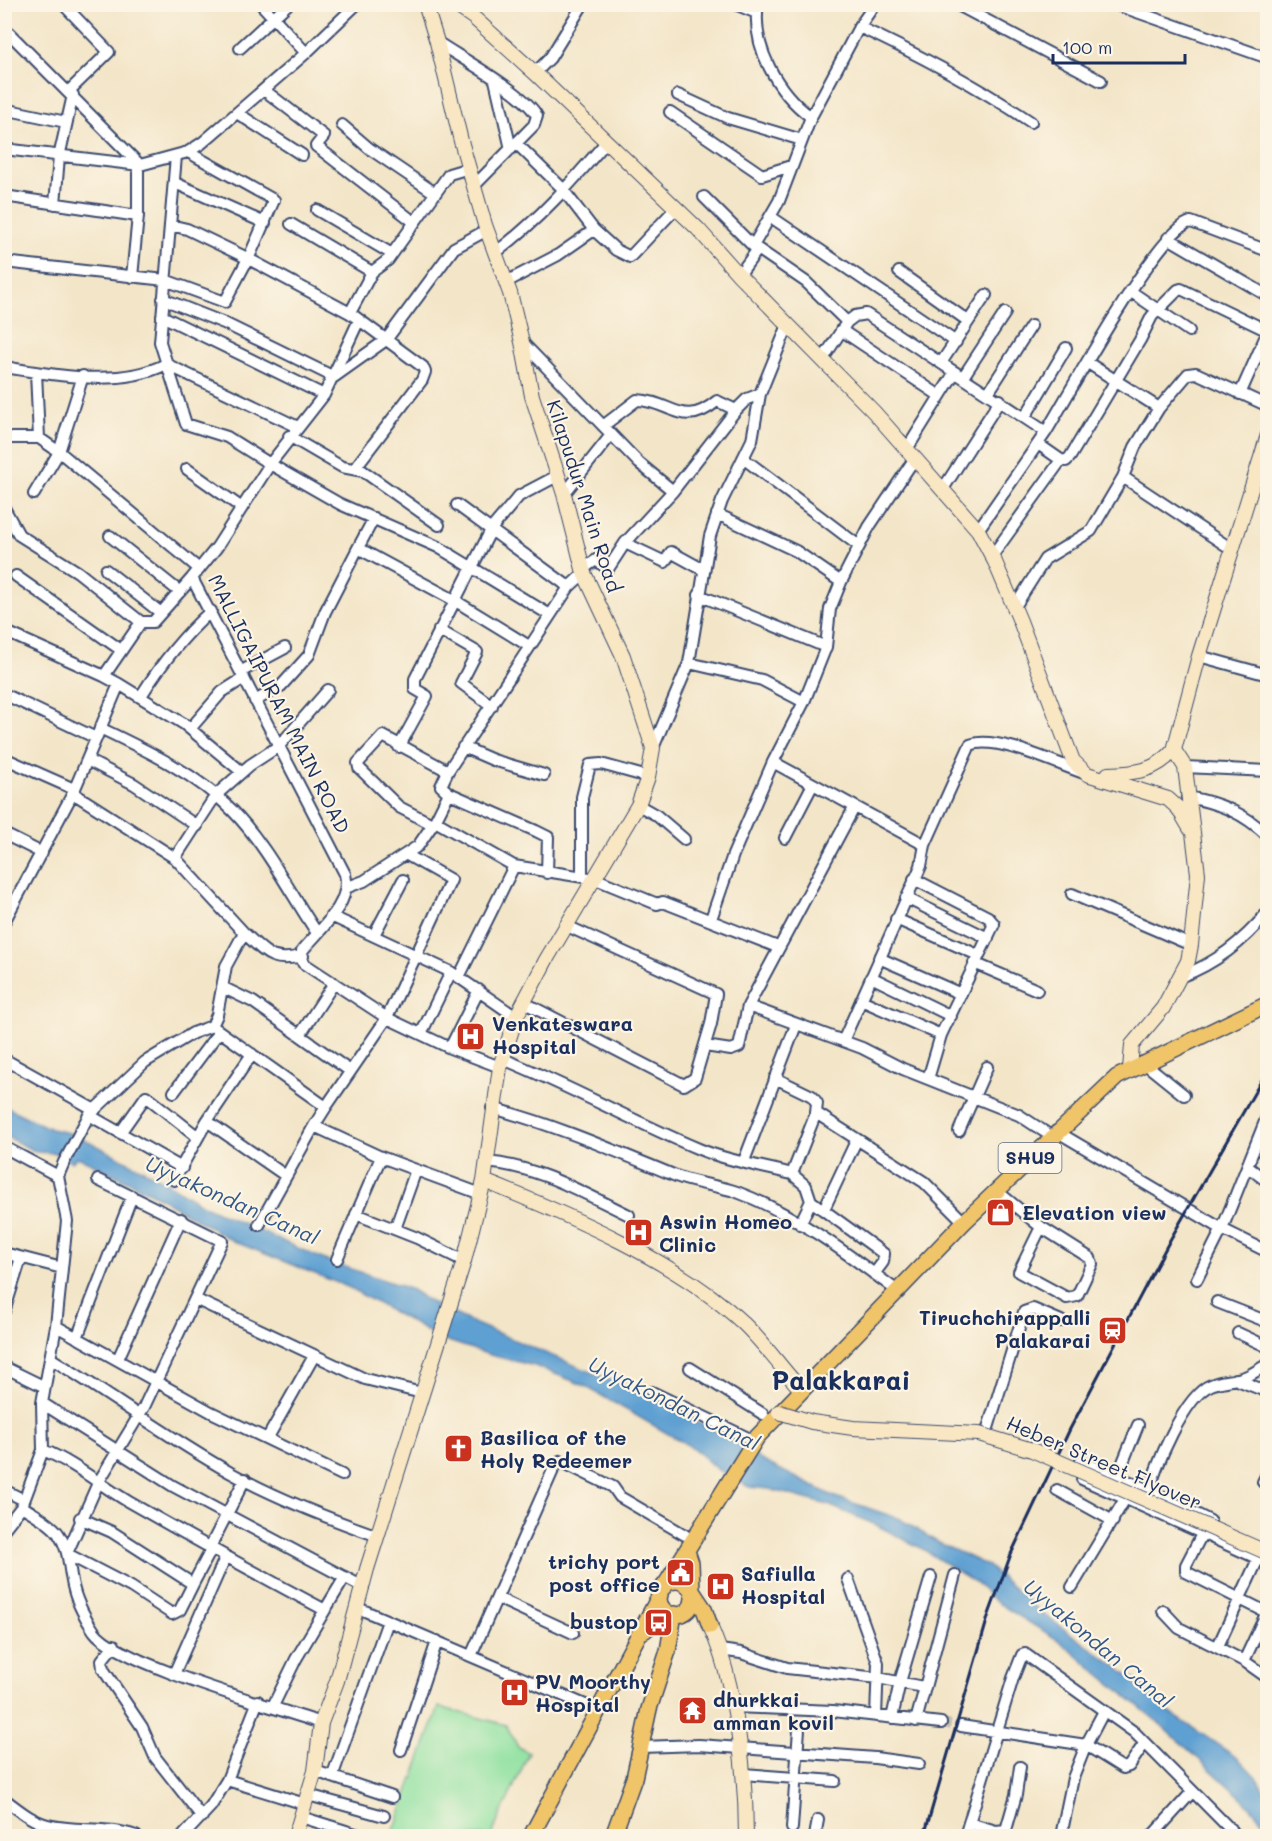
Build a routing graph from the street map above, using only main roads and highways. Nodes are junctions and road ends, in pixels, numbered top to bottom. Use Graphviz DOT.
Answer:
graph roads {
  1 [pos="1268,995"];
  2 [pos="1268,1004"];
  3 [pos="1137,1066"];
  4 [pos="688,1542"];
  5 [pos="662,1591"];
  6 [pos="692,1591"];
  7 [pos="679,1614"];
  8 [pos="640,1635"];
  9 [pos="531,1836"];
  10 [pos="613,1836"];
  1 -- 3 [label="main road, SHU9"];
  2 -- 3 [label="main road, SHU9"];
  3 -- 4 [label="main road, SHU9"];
  4 -- 5 [label="main road, SHU9"];
  4 -- 6 [label="main road"];
  5 -- 6 [label="main road"];
  5 -- 7 [label="main road"];
  5 -- 8 [label="main road"];
  6 -- 7 [label="main road"];
  6 -- 7 [label="main road"];
  7 -- 8 [label="main road"];
  7 -- 10 [label="main road"];
  8 -- 9 [label="main road"];
}
